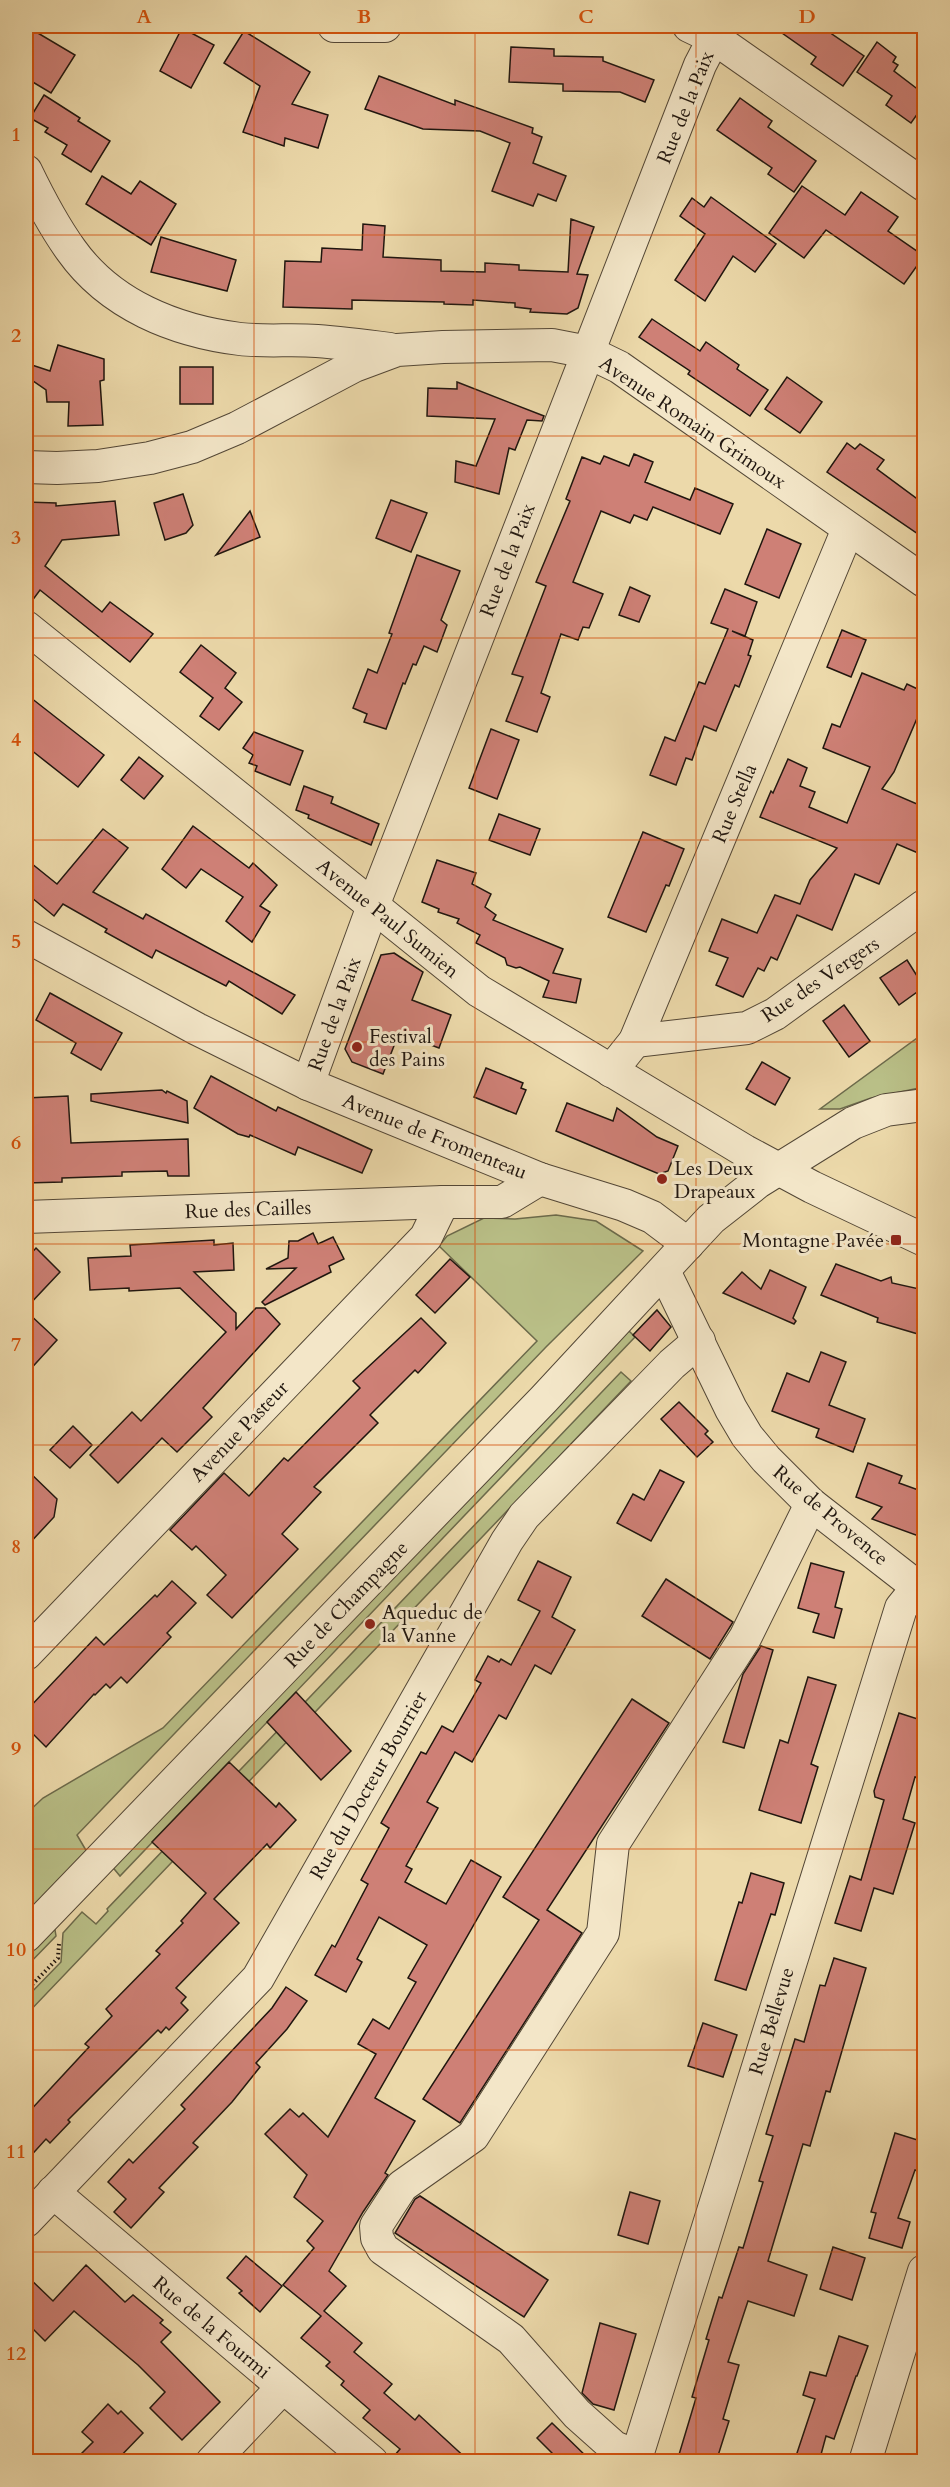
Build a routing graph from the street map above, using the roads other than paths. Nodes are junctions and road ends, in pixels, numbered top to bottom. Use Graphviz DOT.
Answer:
graph roads {
  1 [pos="334,26"];
  2 [pos="385,26"];
  3 [pos="701,32"];
  4 [pos="26,171"];
  5 [pos="924,185"];
  6 [pos="397,350"];
  7 [pos="588,352"];
  8 [pos="26,467"];
  9 [pos="848,529"];
  10 [pos="924,581"];
  11 [pos="26,627"];
  12 [pos="373,906"];
  13 [pos="924,906"];
  14 [pos="26,936"];
  15 [pos="635,1041"];
  16 [pos="611,1071"];
  17 [pos="308,1084"];
  18 [pos="924,1105"];
  19 [pos="482,1156"];
  20 [pos="779,1169"];
  21 [pos="540,1179"];
  22 [pos="457,1202"];
  23 [pos="26,1217"];
  24 [pos="924,1240"];
  25 [pos="688,1244"];
  26 [pos="664,1271"];
  27 [pos="699,1341"];
  28 [pos="811,1504"];
  29 [pos="921,1589"];
  30 [pos="26,1654"];
  31 [pos="26,1936"];
  32 [pos="53,2192"];
  33 [pos="26,2221"];
  34 [pos="924,2271"];
  35 [pos="283,2387"];
  36 [pos="635,2458"];
  37 [pos="212,2462"];
  38 [pos="372,2462"];
  39 [pos="865,2462"];
  1 -- 2 [label="street"];
  3 -- 5 [label="street"];
  3 -- 7 [label="street, Rue de la Paix"];
  4 -- 6 [label="street"];
  6 -- 7 [label="street, Avenue Romain Grimoux"];
  6 -- 8 [label="street, Avenue Romain Grimoux"];
  7 -- 9 [label="street, Avenue Romain Grimoux"];
  7 -- 12 [label="street, Rue de la Paix"];
  9 -- 10 [label="street, Avenue Romain Grimoux"];
  9 -- 15 [label="street, Rue Stella"];
  11 -- 12 [label="street, Avenue Paul Sumien"];
  12 -- 16 [label="street, Avenue Paul Sumien"];
  12 -- 17 [label="street, Rue de la Paix"];
  13 -- 15 [label="street, Rue des Vergers"];
  14 -- 17 [label="street, Avenue de Fromenteau"];
  15 -- 16 [label="street, Rue Stella"];
  16 -- 20 [label="street, Avenue Paul Sumien"];
  17 -- 19 [label="street, Avenue de Fromenteau"];
  18 -- 20 [label="street, Rue de Champagne"];
  19 -- 21 [label="street, Avenue de Fromenteau"];
  19 -- 22 [label="street"];
  20 -- 24 [label="street, Avenue Paul Sumien"];
  20 -- 25 [label="street, Rue de Champagne"];
  21 -- 22 [label="street, Rue des Cailles"];
  21 -- 25 [label="street, Avenue de Fromenteau"];
  22 -- 23 [label="street, Rue des Cailles"];
  22 -- 30 [label="street, Avenue Pasteur"];
  25 -- 26 [label="street, Rue de Champagne"];
  26 -- 27 [label="street, Rue de Provence"];
  26 -- 31 [label="street, Rue de Champagne"];
  27 -- 28 [label="street, Rue de Provence"];
  27 -- 32 [label="street, Rue du Docteur Bourrier"];
  28 -- 29 [label="street, Rue de Provence"];
  28 -- 36 [label="street"];
  29 -- 36 [label="street, Rue Bellevue"];
  32 -- 33 [label="street, Rue du Docteur Bourrier"];
  32 -- 35 [label="street, Rue de la Fourmi"];
  34 -- 39 [label="street"];
  35 -- 37 [label="street"];
  35 -- 38 [label="street, Rue de la Fourmi"];
}
